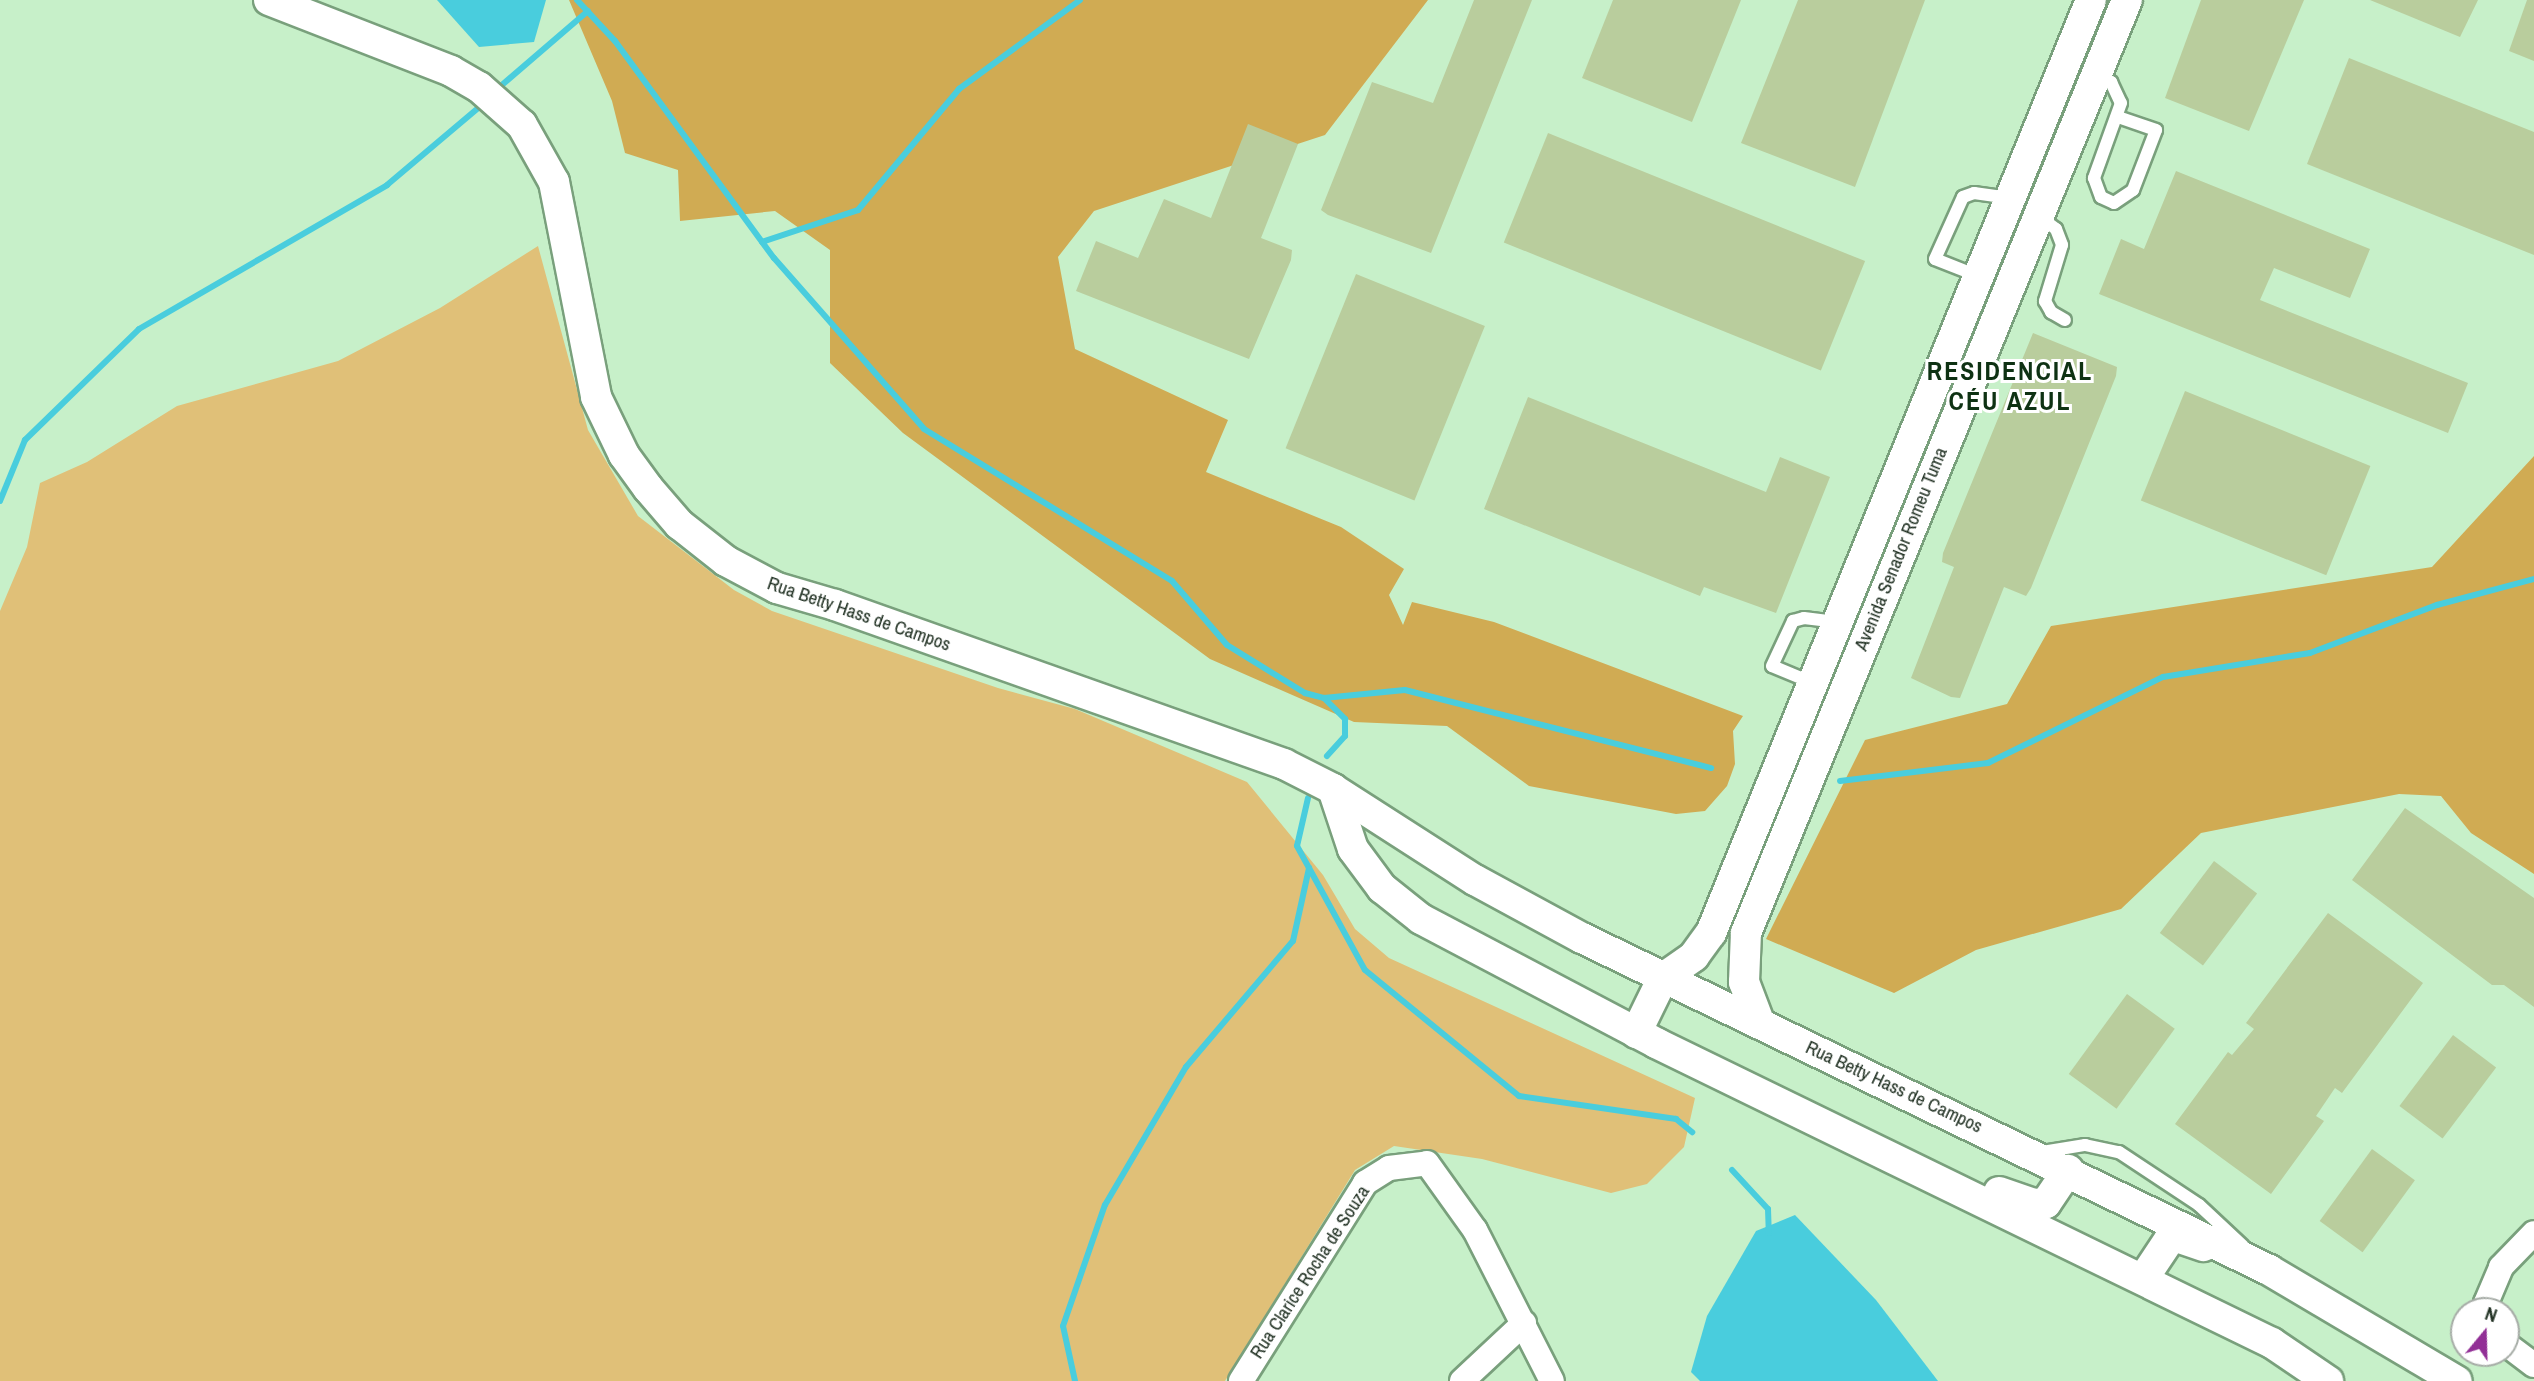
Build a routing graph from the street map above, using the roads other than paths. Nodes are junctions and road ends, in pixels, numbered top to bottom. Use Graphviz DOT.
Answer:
graph roads {
  1 [pos="270,0"];
  2 [pos="2091,0"];
  3 [pos="2127,0"];
  4 [pos="2096,75"];
  5 [pos="2119,117"];
  6 [pos="2010,198"];
  7 [pos="2036,216"];
  8 [pos="1979,277"];
  9 [pos="2065,320"];
  10 [pos="1838,622"];
  11 [pos="1813,683"];
  12 [pos="1333,789"];
  13 [pos="1663,978"];
  14 [pos="1760,1024"];
  15 [pos="1636,1033"];
  16 [pos="2034,1153"];
  17 [pos="1896,1157"];
  18 [pos="2068,1170"];
  19 [pos="2534,1233"];
  20 [pos="2269,1270"];
  21 [pos="2143,1279"];
  22 [pos="2490,1297"];
  23 [pos="1524,1323"];
  24 [pos="1241,1381"];
  25 [pos="1462,1381"];
  26 [pos="1552,1381"];
  27 [pos="2328,1381"];
  28 [pos="2458,1381"];
  1 -- 12 [label="street, Rua Betty Hass de Campos"];
  2 -- 6 [label="street, Avenida Senador Romeu Tuma"];
  3 -- 4 [label="street, Avenida Senador Romeu Tuma"];
  4 -- 5 [label="lane"];
  4 -- 7 [label="street, Avenida Senador Romeu Tuma"];
  5 -- 5 [label="lane"];
  6 -- 8 [label="street, Avenida Senador Romeu Tuma"];
  6 -- 8 [label="lane"];
  7 -- 9 [label="lane"];
  7 -- 14 [label="street, Avenida Senador Romeu Tuma"];
  8 -- 10 [label="street, Avenida Senador Romeu Tuma"];
  10 -- 11 [label="street, Avenida Senador Romeu Tuma"];
  10 -- 11 [label="lane"];
  11 -- 13 [label="street, Avenida Senador Romeu Tuma"];
  12 -- 13 [label="street, Rua Betty Hass de Campos"];
  12 -- 15 [label="street"];
  13 -- 14 [label="street, Rua Betty Hass de Campos"];
  13 -- 15 [label="street"];
  14 -- 16 [label="street, Rua Betty Hass de Campos"];
  15 -- 17 [label="street"];
  16 -- 18 [label="street, Rua Betty Hass de Campos"];
  16 -- 20 [label="lane"];
  17 -- 18 [label="street"];
  17 -- 21 [label="street"];
  18 -- 20 [label="street, Rua Betty Hass de Campos"];
  19 -- 22 [label="street"];
  20 -- 21 [label="street"];
  20 -- 28 [label="street, Rua Betty Hass de Campos"];
  21 -- 27 [label="street"];
  23 -- 24 [label="street, Rua Clarice Rocha de Souza"];
  23 -- 25 [label="street"];
  23 -- 26 [label="street, Rua Clarice Rocha de Souza"];
}
